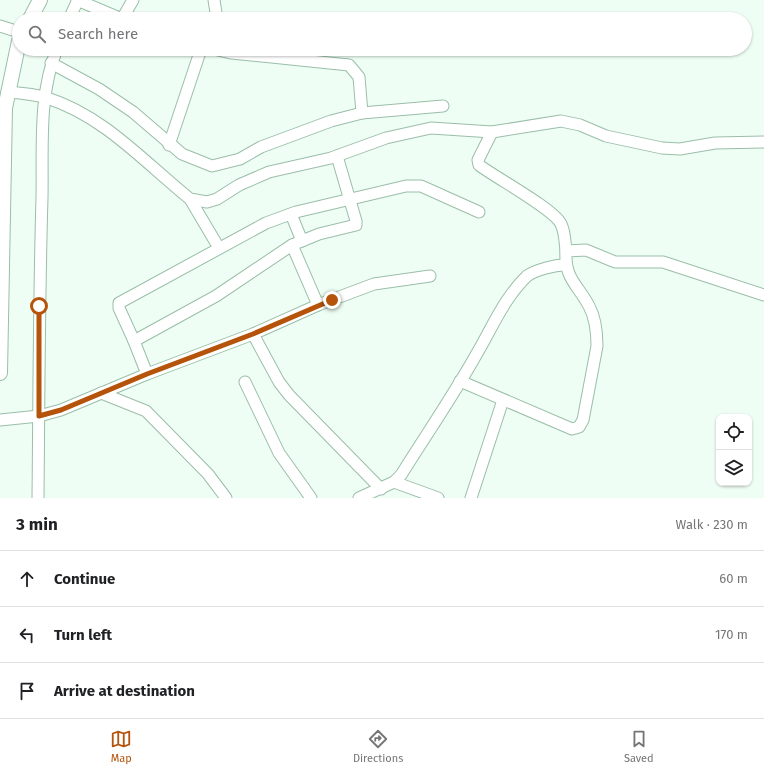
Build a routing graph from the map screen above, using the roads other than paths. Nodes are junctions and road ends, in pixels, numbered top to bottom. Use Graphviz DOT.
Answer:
graph roads {
  1 [pos="40,0"];
  2 [pos="78,0"];
  3 [pos="133,0"];
  4 [pos="214,0"];
  5 [pos="34,12"];
  6 [pos="72,12"];
  7 [pos="106,12"];
  8 [pos="126,12"];
  9 [pos="215,12"];
  10 [pos="0,26"];
  11 [pos="12,30"];
  12 [pos="15,56"];
  13 [pos="54,56"];
  14 [pos="199,56"];
  15 [pos="256,56"];
  16 [pos="52,63"];
  17 [pos="7,92"];
  18 [pos="45,97"];
  19 [pos="443,106"];
  20 [pos="362,113"];
  21 [pos="492,132"];
  22 [pos="764,142"];
  23 [pos="169,145"];
  24 [pos="337,156"];
  25 [pos="190,198"];
  26 [pos="350,199"];
  27 [pos="479,212"];
  28 [pos="291,214"];
  29 [pos="297,243"];
  30 [pos="219,248"];
  31 [pos="566,251"];
  32 [pos="565,265"];
  33 [pos="430,276"];
  34 [pos="764,295"];
  35 [pos="318,305"];
  36 [pos="253,334"];
  37 [pos="134,341"];
  38 [pos="0,373"];
  39 [pos="147,374"];
  40 [pos="460,381"];
  41 [pos="245,382"];
  42 [pos="101,393"];
  43 [pos="503,400"];
  44 [pos="39,416"];
  45 [pos="0,420"];
  46 [pos="394,482"];
  47 [pos="381,489"];
  48 [pos="38,498"];
  49 [pos="226,498"];
  50 [pos="311,498"];
  51 [pos="359,498"];
  52 [pos="438,498"];
  53 [pos="471,498"];
  1 -- 5 [label="street"];
  2 -- 6 [label="street"];
  2 -- 7 [label="street"];
  3 -- 8 [label="street"];
  4 -- 9 [label="street"];
  10 -- 11 [label="street"];
  12 -- 17 [label="street"];
  13 -- 16 [label="street"];
  14 -- 23 [label="street"];
  15 -- 20 [label="street"];
  16 -- 18 [label="street"];
  16 -- 23 [label="street"];
  17 -- 18 [label="street"];
  17 -- 38 [label="street"];
  18 -- 25 [label="street"];
  18 -- 44 [label="street"];
  19 -- 20 [label="street"];
  20 -- 23 [label="street"];
  21 -- 22 [label="street"];
  21 -- 24 [label="street"];
  21 -- 31 [label="street"];
  24 -- 25 [label="street"];
  24 -- 26 [label="street"];
  25 -- 30 [label="street"];
  26 -- 27 [label="street"];
  26 -- 28 [label="street"];
  26 -- 29 [label="street"];
  28 -- 29 [label="street"];
  28 -- 30 [label="street"];
  29 -- 35 [label="street"];
  29 -- 37 [label="street"];
  30 -- 37 [label="street"];
  31 -- 32 [label="street"];
  31 -- 34 [label="street"];
  32 -- 40 [label="street"];
  32 -- 43 [label="street"];
  33 -- 35 [label="street"];
  35 -- 36 [label="street"];
  36 -- 39 [label="street"];
  36 -- 47 [label="street"];
  37 -- 39 [label="street"];
  39 -- 42 [label="street"];
  40 -- 43 [label="street"];
  40 -- 46 [label="street"];
  41 -- 50 [label="street"];
  42 -- 44 [label="street"];
  42 -- 49 [label="street"];
  43 -- 53 [label="street"];
  44 -- 45 [label="street"];
  44 -- 48 [label="street"];
  46 -- 47 [label="street"];
  46 -- 52 [label="street"];
  47 -- 51 [label="street"];
}
